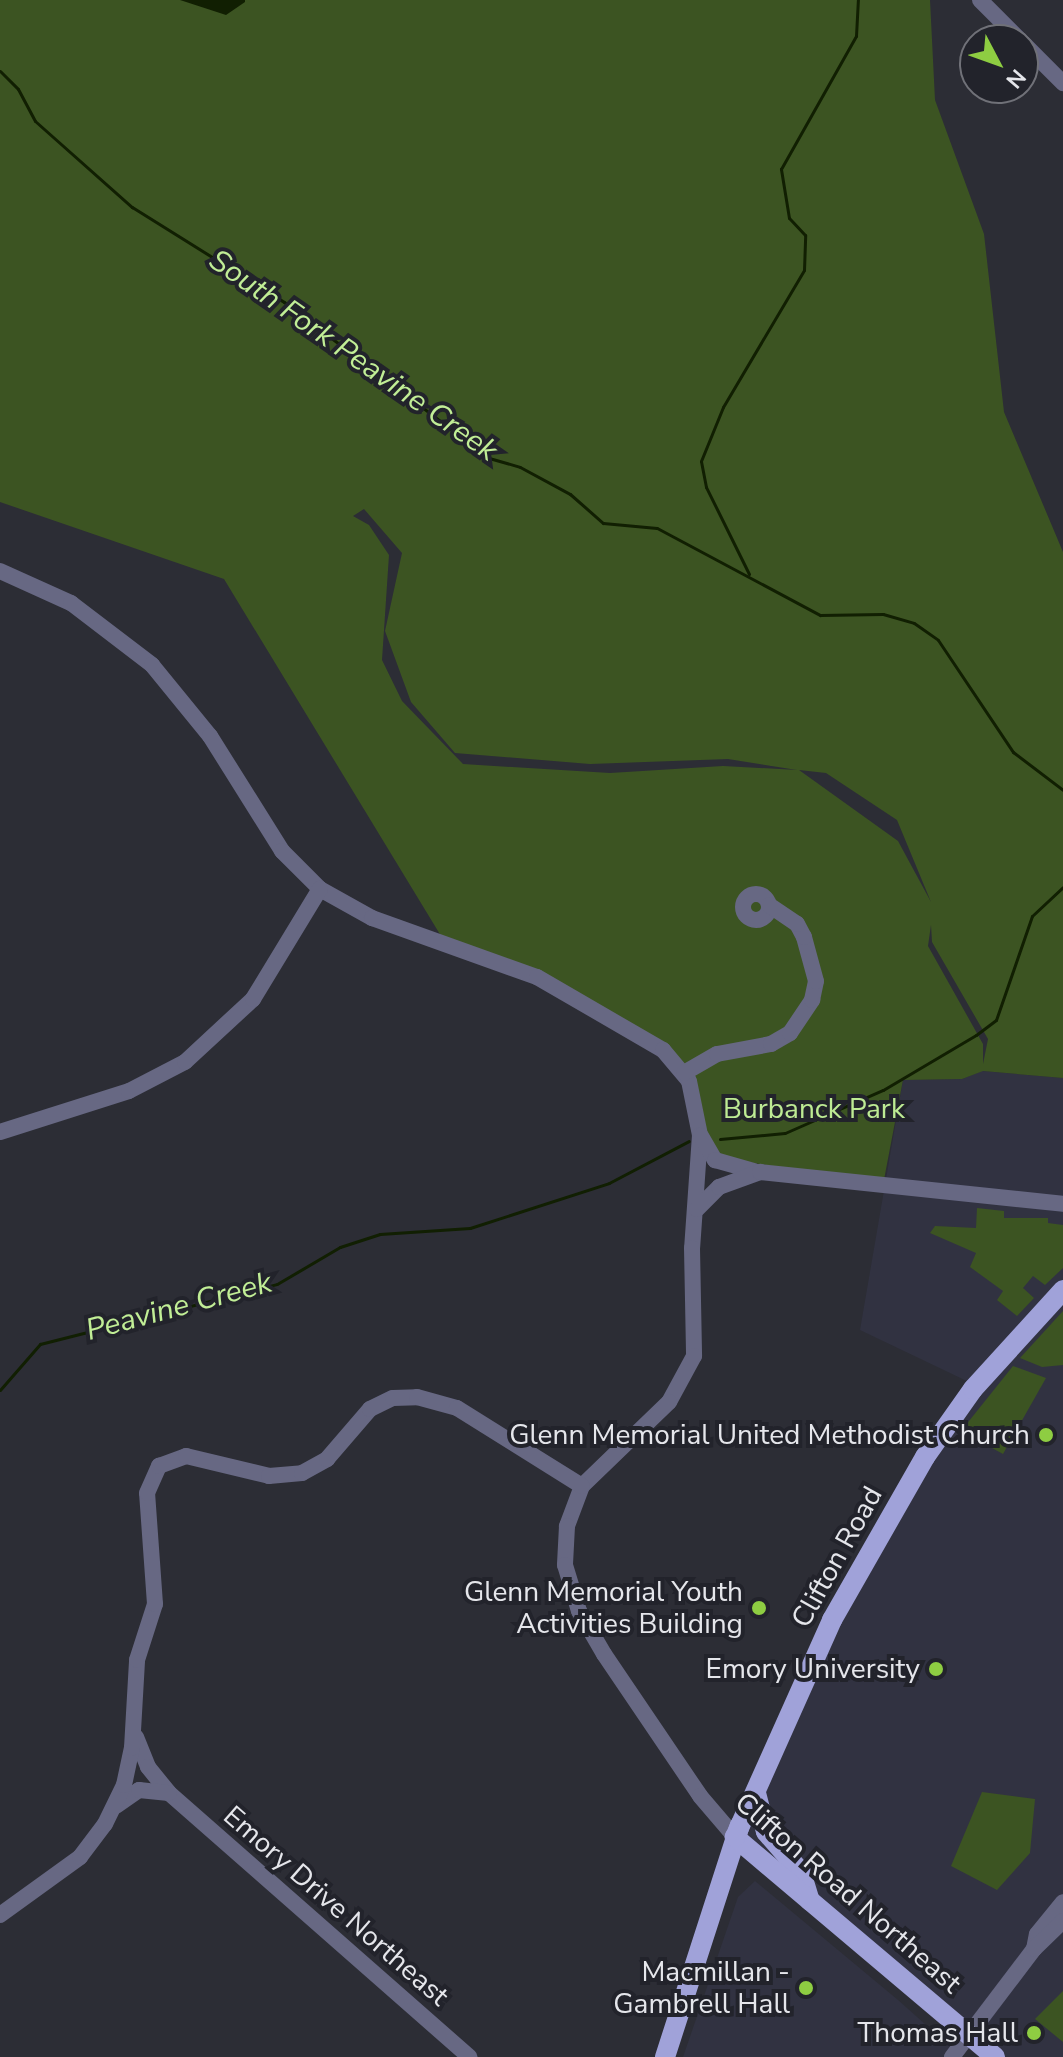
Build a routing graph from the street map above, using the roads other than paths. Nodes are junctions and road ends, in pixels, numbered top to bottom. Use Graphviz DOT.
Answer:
graph roads {
  1 [pos="980,0"];
  2 [pos="1003,24"];
  3 [pos="1039,60"];
  4 [pos="1063,83"];
  5 [pos="0,571"];
  6 [pos="320,889"];
  7 [pos="769,905"];
  8 [pos="684,1073"];
  9 [pos="0,1132"];
  10 [pos="700,1135"];
  11 [pos="760,1172"];
  12 [pos="1062,1204"];
  13 [pos="697,1209"];
  14 [pos="1063,1290"];
  15 [pos="582,1486"];
  16 [pos="133,1719"];
  17 [pos="755,1790"];
  18 [pos="169,1793"];
  19 [pos="115,1806"];
  20 [pos="735,1837"];
  21 [pos="754,1853"];
  22 [pos="810,1901"];
  23 [pos="1063,1902"];
  24 [pos="2,1909"];
  25 [pos="1063,1921"];
  26 [pos="1063,1929"];
  27 [pos="847,1933"];
  28 [pos="1041,1945"];
  29 [pos="960,2029"];
  30 [pos="469,2057"];
  31 [pos="665,2057"];
  32 [pos="952,2057"];
  33 [pos="995,2057"];
  1 -- 2 [label="street"];
  3 -- 4 [label="street"];
  5 -- 6 [label="street, Clifton Road Northeast"];
  6 -- 8 [label="street, Clifton Road Northeast"];
  6 -- 9 [label="street"];
  7 -- 8 [label="street"];
  8 -- 10 [label="street, Clifton Road Northeast"];
  10 -- 11 [label="street"];
  10 -- 13 [label="street, Clifton Road Northeast"];
  11 -- 12 [label="street"];
  11 -- 13 [label="street"];
  13 -- 15 [label="street, Clifton Road Northeast"];
  14 -- 17 [label="main road, Clifton Road"];
  15 -- 16 [label="street"];
  15 -- 20 [label="street, Clifton Road Northeast"];
  16 -- 18 [label="street, Emory Drive Northeast"];
  16 -- 19 [label="street"];
  17 -- 20 [label="main road, Clifton Road"];
  17 -- 22 [label="main road"];
  18 -- 19 [label="street"];
  18 -- 30 [label="street, Emory Drive Northeast"];
  19 -- 24 [label="street"];
  20 -- 21 [label="main road"];
  20 -- 31 [label="main road, Clifton Road"];
  21 -- 22 [label="main road, Clifton Road Northeast"];
  21 -- 27 [label="main road"];
  22 -- 27 [label="main road, Clifton Road Northeast"];
  23 -- 28 [label="street"];
  25 -- 28 [label="street"];
  26 -- 28 [label="street"];
  27 -- 29 [label="main road, Clifton Road Northeast"];
  28 -- 29 [label="street"];
  29 -- 32 [label="street"];
  29 -- 33 [label="main road"];
}
